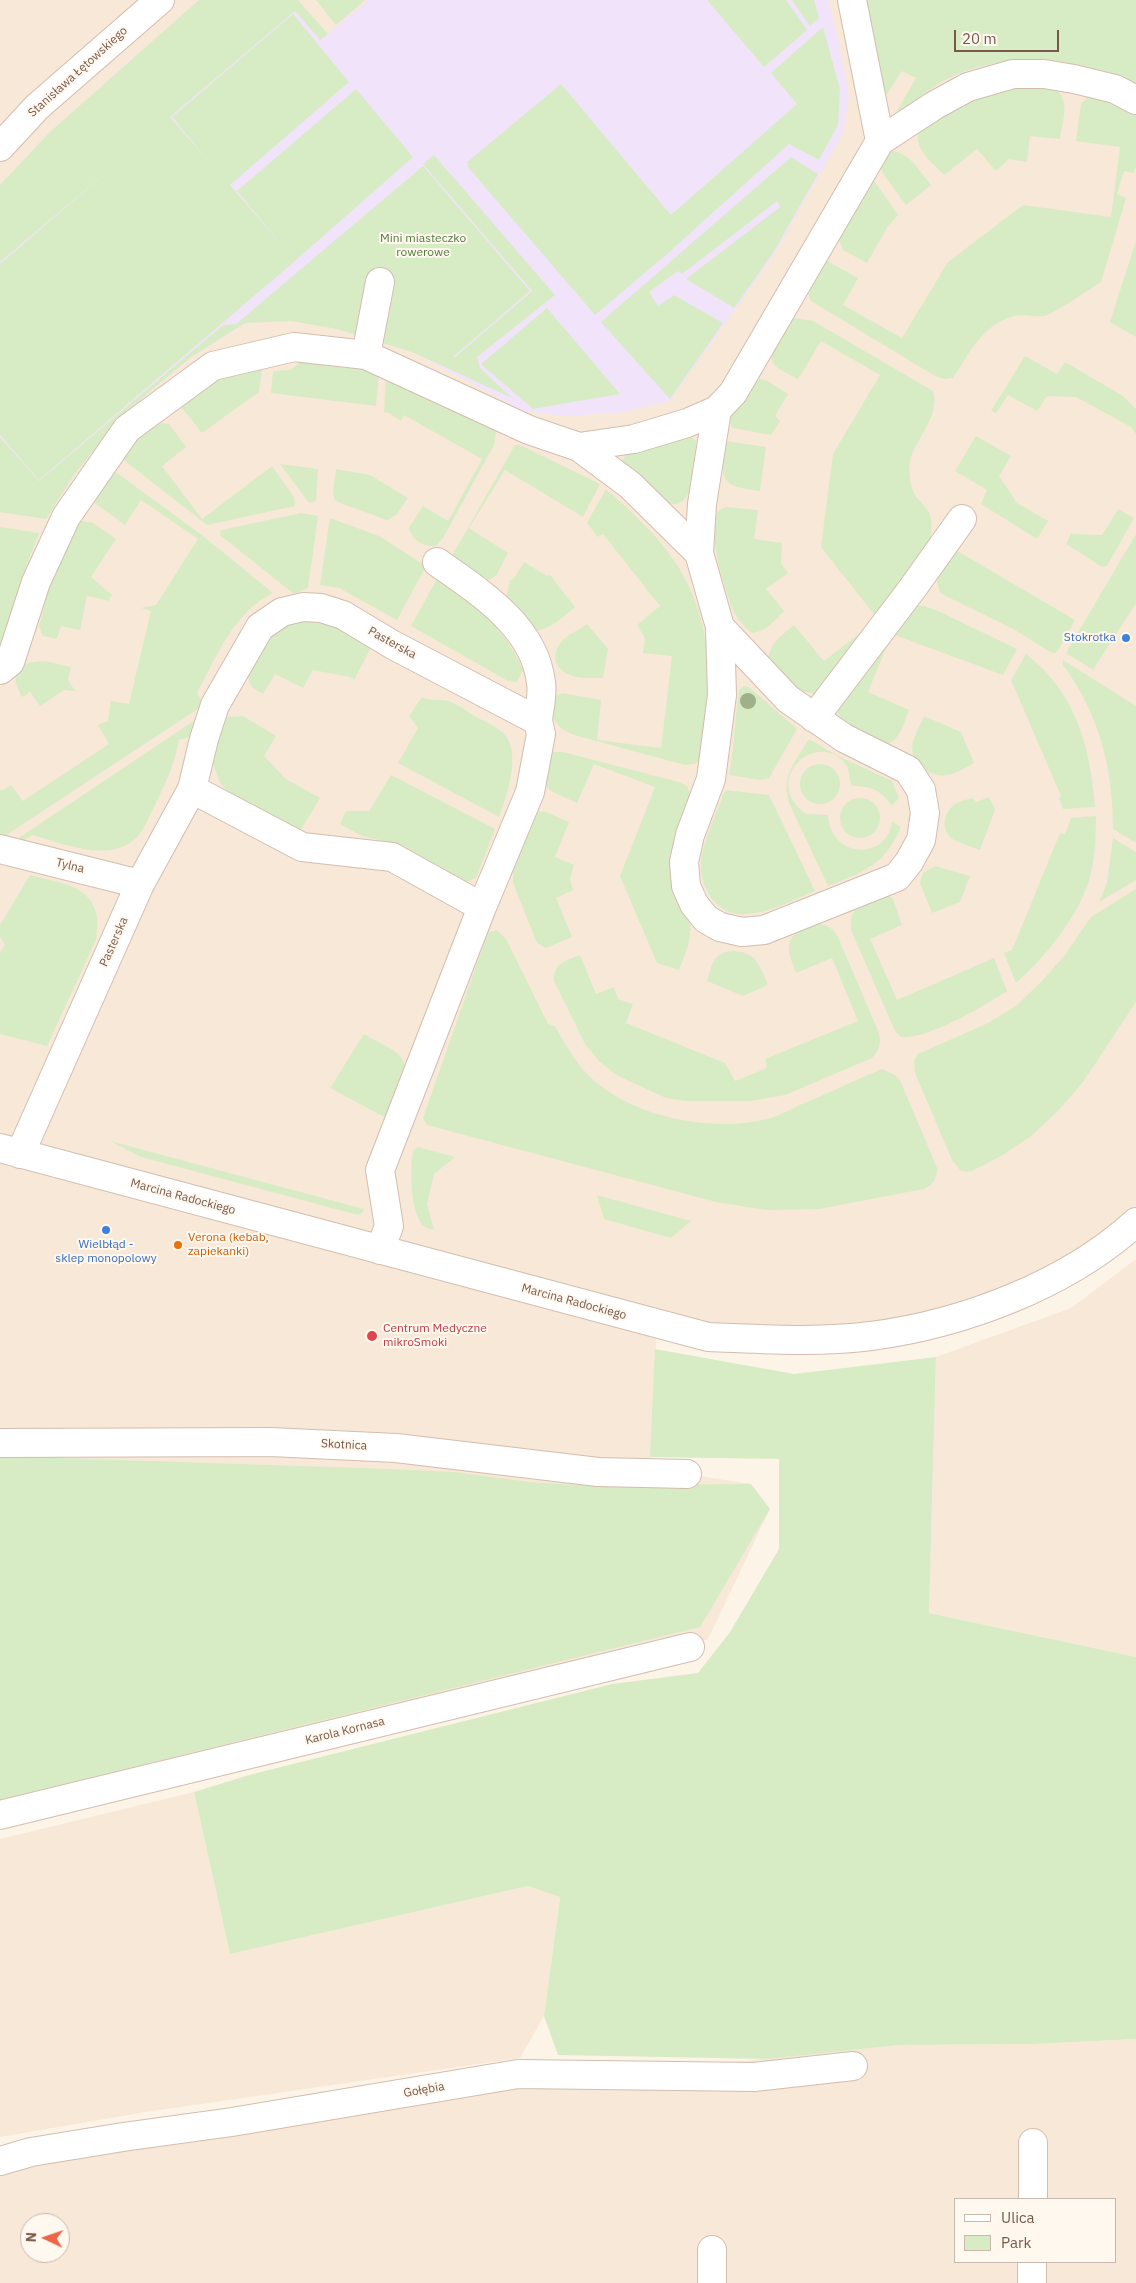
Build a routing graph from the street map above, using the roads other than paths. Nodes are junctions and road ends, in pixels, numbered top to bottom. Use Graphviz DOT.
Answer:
graph roads {
  1 [pos="160,0"];
  2 [pos="852,0"];
  3 [pos="1136,100"];
  4 [pos="880,141"];
  5 [pos="0,147"];
  6 [pos="380,282"];
  7 [pos="366,354"];
  8 [pos="717,410"];
  9 [pos="578,447"];
  10 [pos="962,519"];
  11 [pos="699,553"];
  12 [pos="437,562"];
  13 [pos="720,627"];
  14 [pos="0,670"];
  15 [pos="814,718"];
  16 [pos="538,721"];
  17 [pos="192,789"];
  18 [pos="0,849"];
  19 [pos="140,884"];
  20 [pos="482,907"];
  21 [pos="10,1151"];
  22 [pos="1136,1222"];
  23 [pos="380,1250"];
  24 [pos="0,1443"];
  25 [pos="687,1474"];
  26 [pos="690,1647"];
  27 [pos="0,1815"];
  28 [pos="853,2066"];
  29 [pos="1033,2143"];
  30 [pos="0,2161"];
  31 [pos="1033,2198"];
  32 [pos="712,2250"];
  33 [pos="1032,2263"];
  34 [pos="712,2283"];
  35 [pos="1032,2283"];
  1 -- 5 [label="street, Stanisława Łętowskiego"];
  2 -- 4 [label="street"];
  3 -- 4 [label="street"];
  4 -- 8 [label="street"];
  6 -- 7 [label="street"];
  7 -- 9 [label="street"];
  7 -- 14 [label="street"];
  8 -- 9 [label="street"];
  8 -- 11 [label="street"];
  9 -- 11 [label="street"];
  10 -- 15 [label="street"];
  11 -- 13 [label="street"];
  12 -- 16 [label="street"];
  13 -- 15 [label="street"];
  13 -- 15 [label="street"];
  16 -- 17 [label="street, Pasterska"];
  16 -- 20 [label="street"];
  17 -- 19 [label="street, Pasterska"];
  17 -- 20 [label="street"];
  18 -- 19 [label="street, Tylna"];
  19 -- 21 [label="street, Pasterska"];
  20 -- 23 [label="street"];
  21 -- 23 [label="street, Marcina Radockiego"];
  22 -- 23 [label="street, Marcina Radockiego"];
  24 -- 25 [label="street, Skotnica"];
  26 -- 27 [label="street, Karola Kornasa"];
  28 -- 30 [label="street, Gołębia"];
  29 -- 31 [label="street"];
  32 -- 34 [label="street"];
  33 -- 35 [label="street"];
}
